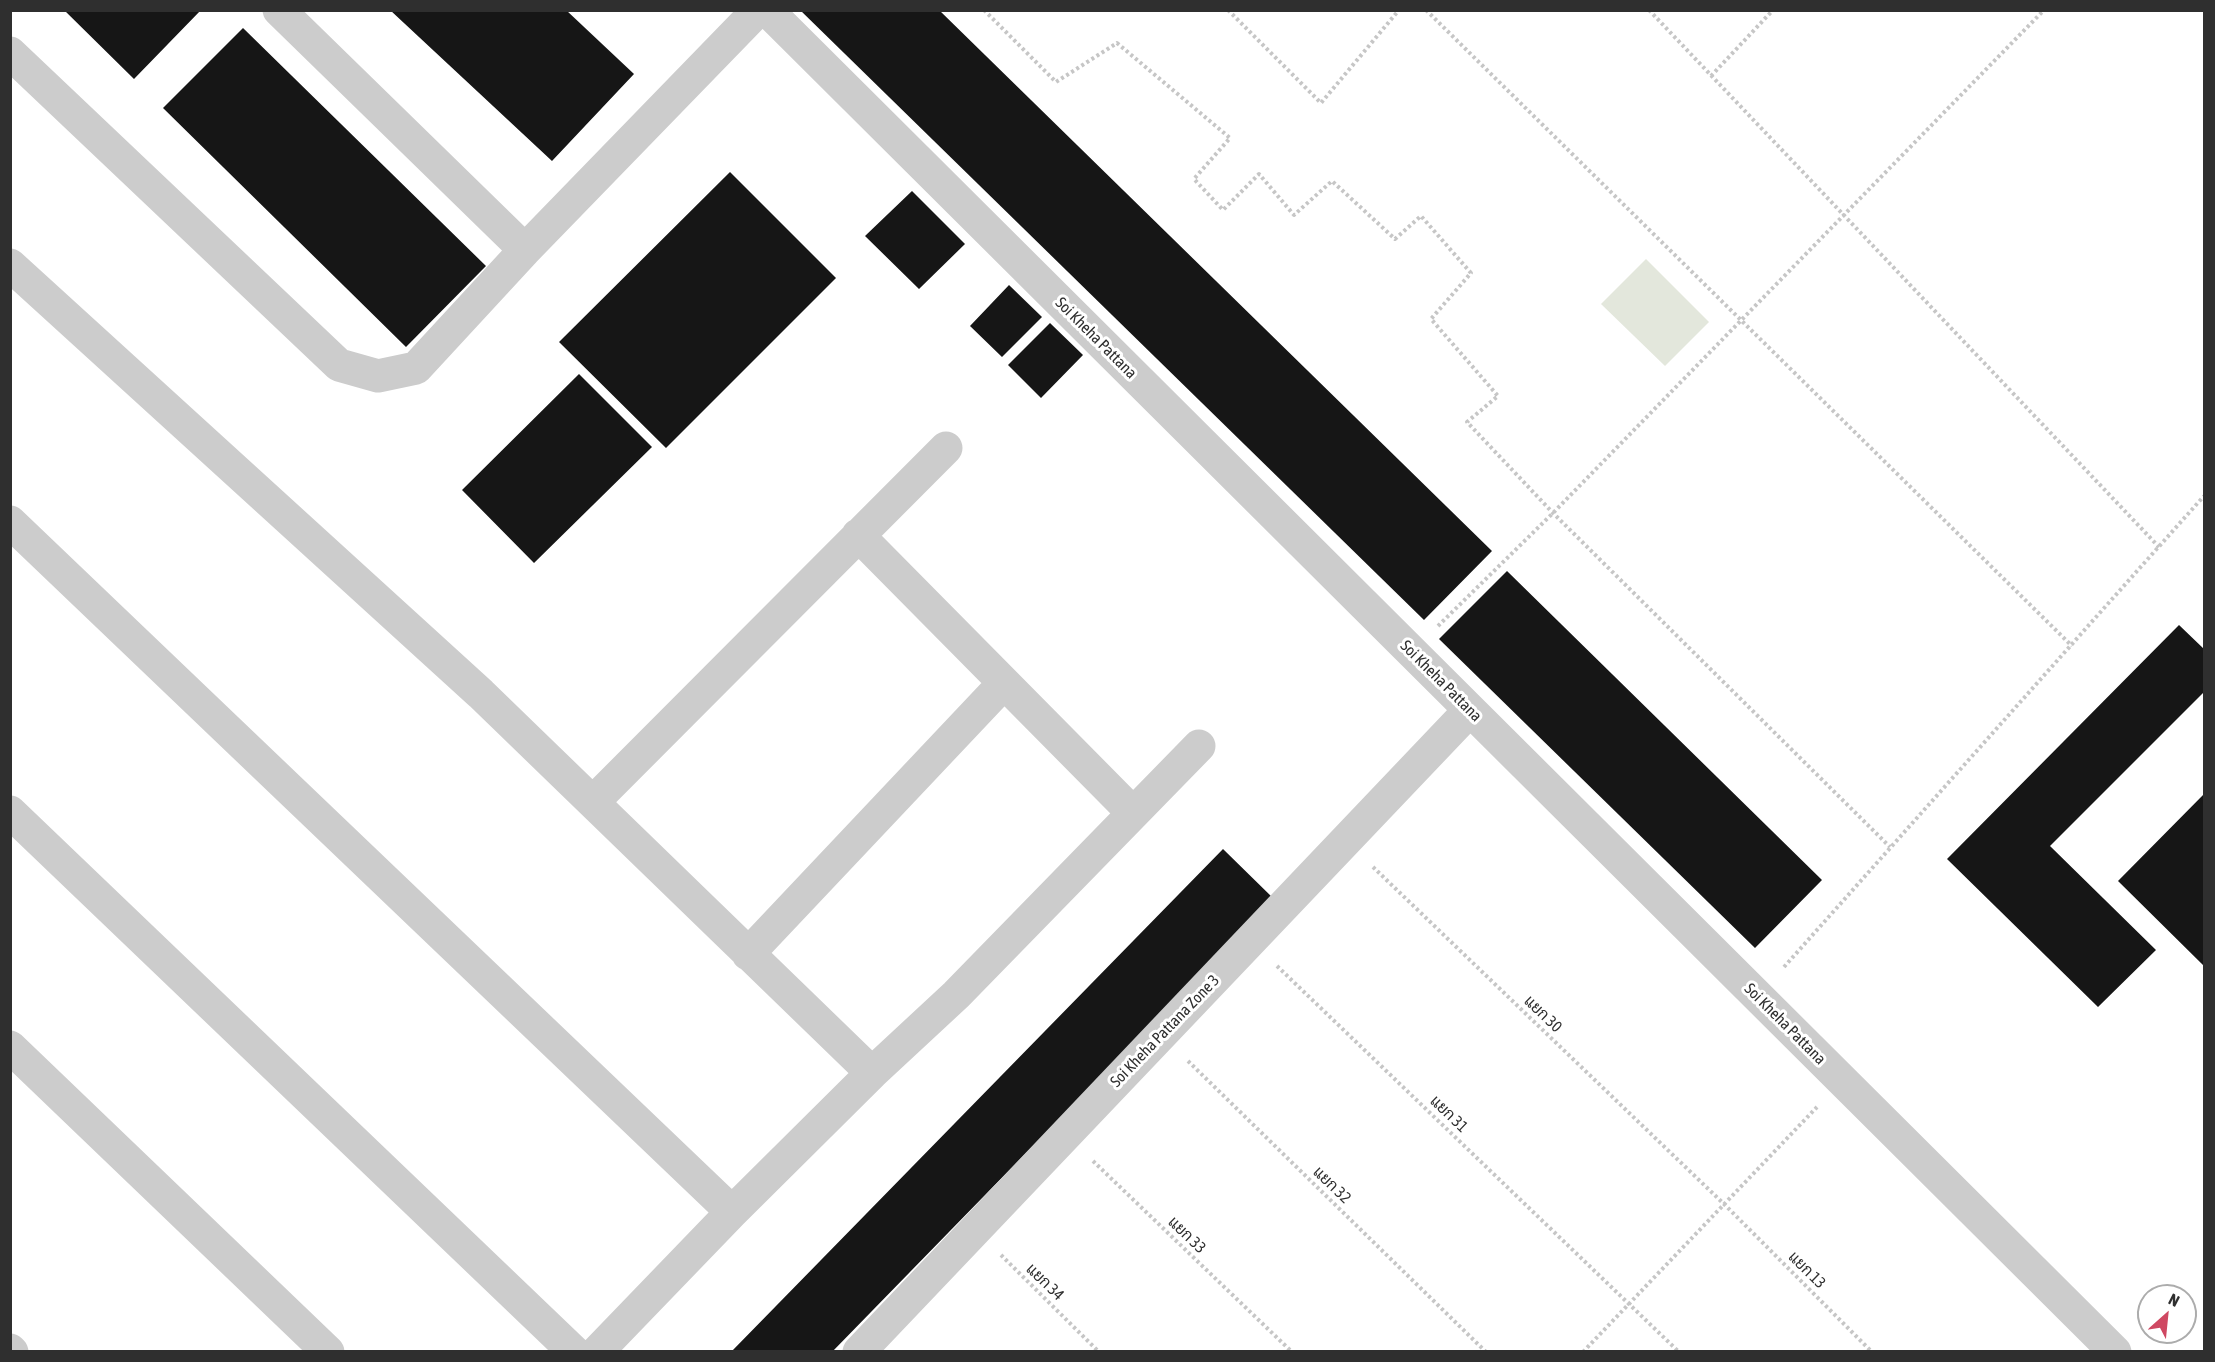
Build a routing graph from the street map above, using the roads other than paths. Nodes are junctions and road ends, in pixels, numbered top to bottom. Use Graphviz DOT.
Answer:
graph roads {
  1 [pos="279,10"];
  2 [pos="758,10"];
  3 [pos="766,10"];
  4 [pos="10,53"];
  5 [pos="525,250"];
  6 [pos="10,265"];
  7 [pos="946,448"];
  8 [pos="10,522"];
  9 [pos="858,536"];
  10 [pos="1004,683"];
  11 [pos="1470,710"];
  12 [pos="1199,746"];
  13 [pos="592,802"];
  14 [pos="10,812"];
  15 [pos="1133,813"];
  16 [pos="748,954"];
  17 [pos="10,1047"];
  18 [pos="872,1073"];
  19 [pos="732,1212"];
  20 [pos="328,1352"];
  21 [pos="574,1352"];
  22 [pos="597,1352"];
  23 [pos="859,1352"];
  24 [pos="2115,1352"];
  1 -- 5 [label="street"];
  2 -- 5 [label="street"];
  3 -- 11 [label="street, Soi Kheha Pattana"];
  4 -- 5 [label="street"];
  6 -- 13 [label="street"];
  7 -- 9 [label="street"];
  8 -- 19 [label="street"];
  9 -- 10 [label="street"];
  9 -- 13 [label="street"];
  10 -- 15 [label="street"];
  10 -- 16 [label="street"];
  11 -- 23 [label="street, Soi Kheha Pattana Zone 3"];
  11 -- 24 [label="street, Soi Kheha Pattana"];
  12 -- 15 [label="street"];
  13 -- 16 [label="street"];
  14 -- 21 [label="street"];
  15 -- 18 [label="street"];
  16 -- 18 [label="street"];
  17 -- 20 [label="street"];
  18 -- 19 [label="street"];
  19 -- 22 [label="street"];
}
